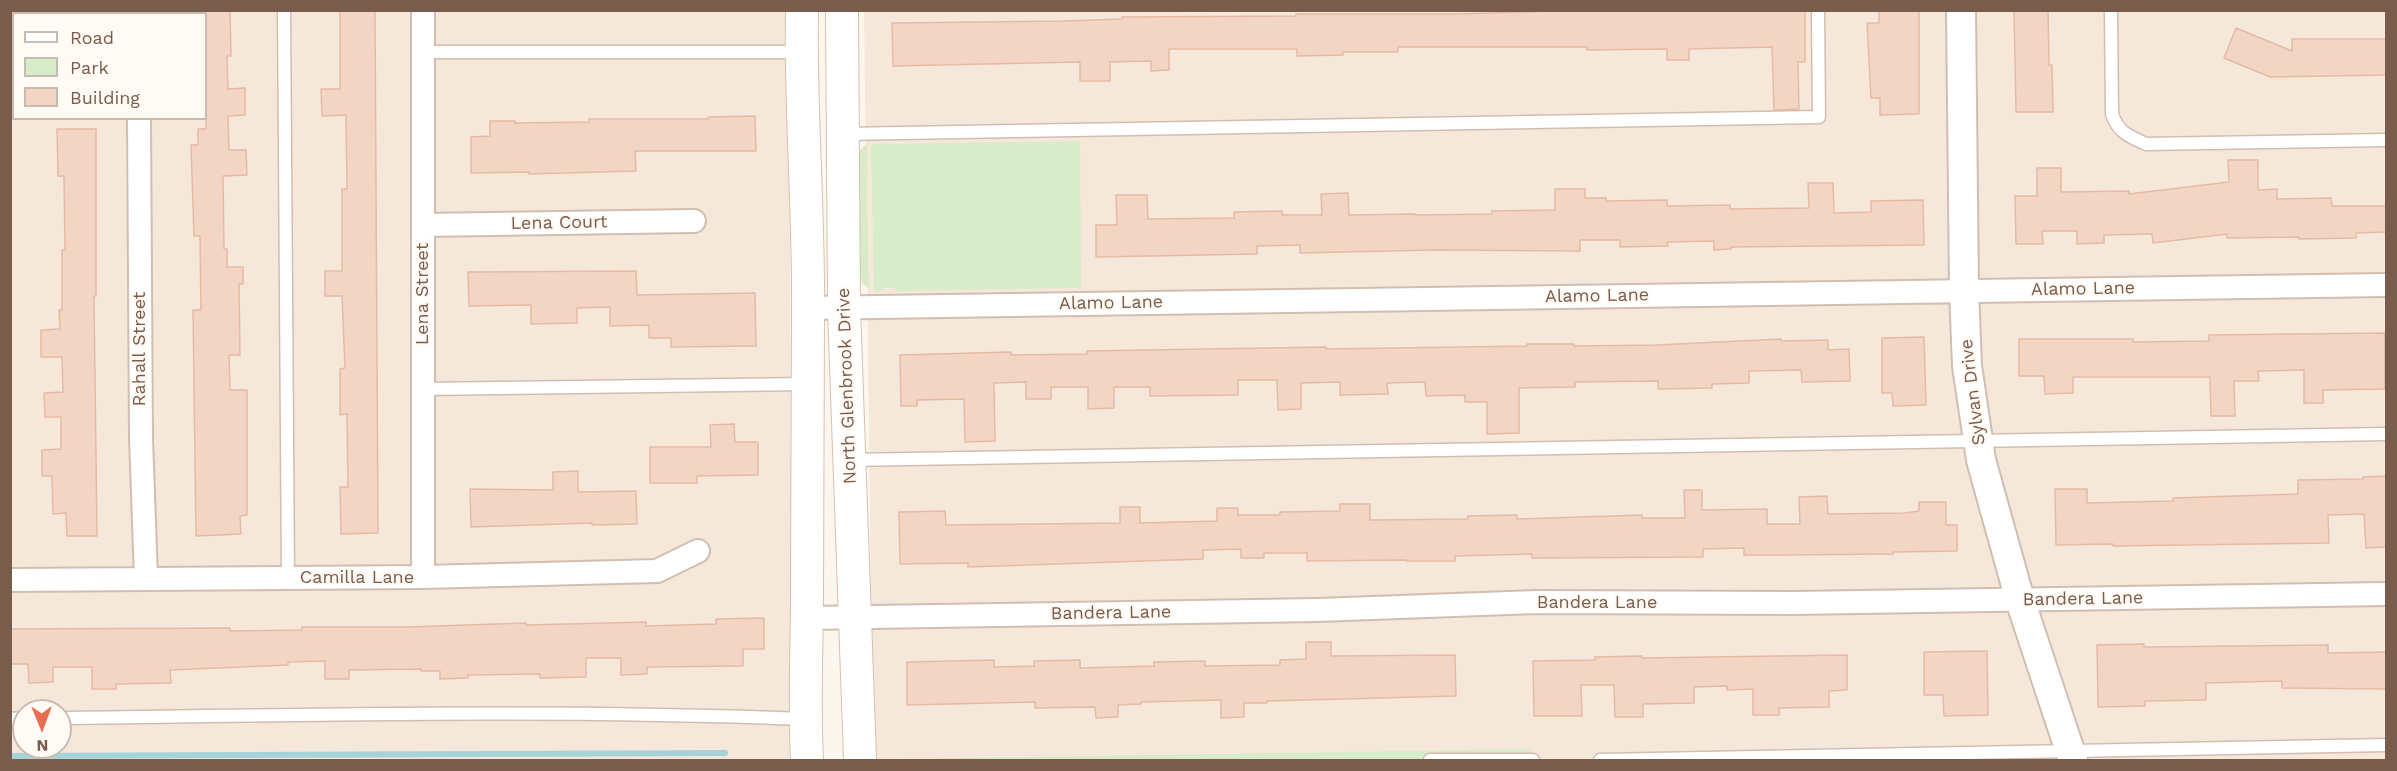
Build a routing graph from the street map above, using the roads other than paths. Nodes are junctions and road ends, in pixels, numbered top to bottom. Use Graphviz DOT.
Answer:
graph roads {
  1 [pos="284,10"];
  2 [pos="423,10"];
  3 [pos="802,10"];
  4 [pos="842,10"];
  5 [pos="1818,10"];
  6 [pos="1961,10"];
  7 [pos="2111,10"];
  8 [pos="423,52"];
  9 [pos="801,52"];
  10 [pos="139,120"];
  11 [pos="842,134"];
  12 [pos="2386,140"];
  13 [pos="694,221"];
  14 [pos="423,225"];
  15 [pos="2386,285"];
  16 [pos="1964,290"];
  17 [pos="808,309"];
  18 [pos="844,309"];
  19 [pos="807,384"];
  20 [pos="423,388"];
  21 [pos="2386,434"];
  22 [pos="1978,440"];
  23 [pos="849,460"];
  24 [pos="698,551"];
  25 [pos="423,577"];
  26 [pos="288,578"];
  27 [pos="146,579"];
  28 [pos="10,580"];
  29 [pos="2386,594"];
  30 [pos="2020,600"];
  31 [pos="855,616"];
  32 [pos="807,618"];
  33 [pos="72,718"];
  34 [pos="805,719"];
  35 [pos="2386,745"];
  36 [pos="2071,755"];
  37 [pos="807,760"];
  38 [pos="860,760"];
  39 [pos="1431,760"];
  40 [pos="1533,760"];
  41 [pos="1600,760"];
  1 -- 26 [label="lane"];
  2 -- 8 [label="street, Lena Street"];
  3 -- 9 [label="main road, North Glenbrook Drive"];
  4 -- 11 [label="main road, North Glenbrook Drive"];
  5 -- 11 [label="lane"];
  6 -- 16 [label="street, Sylvan Drive"];
  7 -- 12 [label="lane"];
  8 -- 9 [label="lane"];
  8 -- 14 [label="street, Lena Street"];
  9 -- 17 [label="main road, North Glenbrook Drive"];
  10 -- 27 [label="street, Rahall Street"];
  11 -- 18 [label="main road, North Glenbrook Drive"];
  13 -- 14 [label="street, Lena Court"];
  14 -- 20 [label="street, Lena Street"];
  15 -- 16 [label="street, Alamo Lane"];
  16 -- 18 [label="street, Alamo Lane"];
  16 -- 22 [label="street, Sylvan Drive"];
  17 -- 18 [label="street, Alamo Lane"];
  17 -- 19 [label="main road, North Glenbrook Drive"];
  18 -- 23 [label="main road, North Glenbrook Drive"];
  19 -- 20 [label="lane"];
  19 -- 32 [label="main road, North Glenbrook Drive"];
  20 -- 25 [label="street, Lena Street"];
  21 -- 22 [label="lane"];
  22 -- 23 [label="lane"];
  22 -- 30 [label="street, Sylvan Drive"];
  23 -- 31 [label="main road, North Glenbrook Drive"];
  24 -- 25 [label="street, Camilla Lane"];
  25 -- 26 [label="street, Camilla Lane"];
  26 -- 27 [label="street, Camilla Lane"];
  27 -- 28 [label="street, Camilla Lane"];
  29 -- 30 [label="street, Bandera Lane"];
  30 -- 31 [label="street, Bandera Lane"];
  30 -- 36 [label="street, Sylvan Drive"];
  31 -- 32 [label="street, Bandera Lane"];
  31 -- 38 [label="main road, North Glenbrook Drive"];
  32 -- 34 [label="main road, North Glenbrook Drive"];
  33 -- 34 [label="lane"];
  34 -- 37 [label="main road, North Glenbrook Drive"];
  35 -- 36 [label="lane"];
  36 -- 41 [label="lane"];
  39 -- 40 [label="lane"];
}
